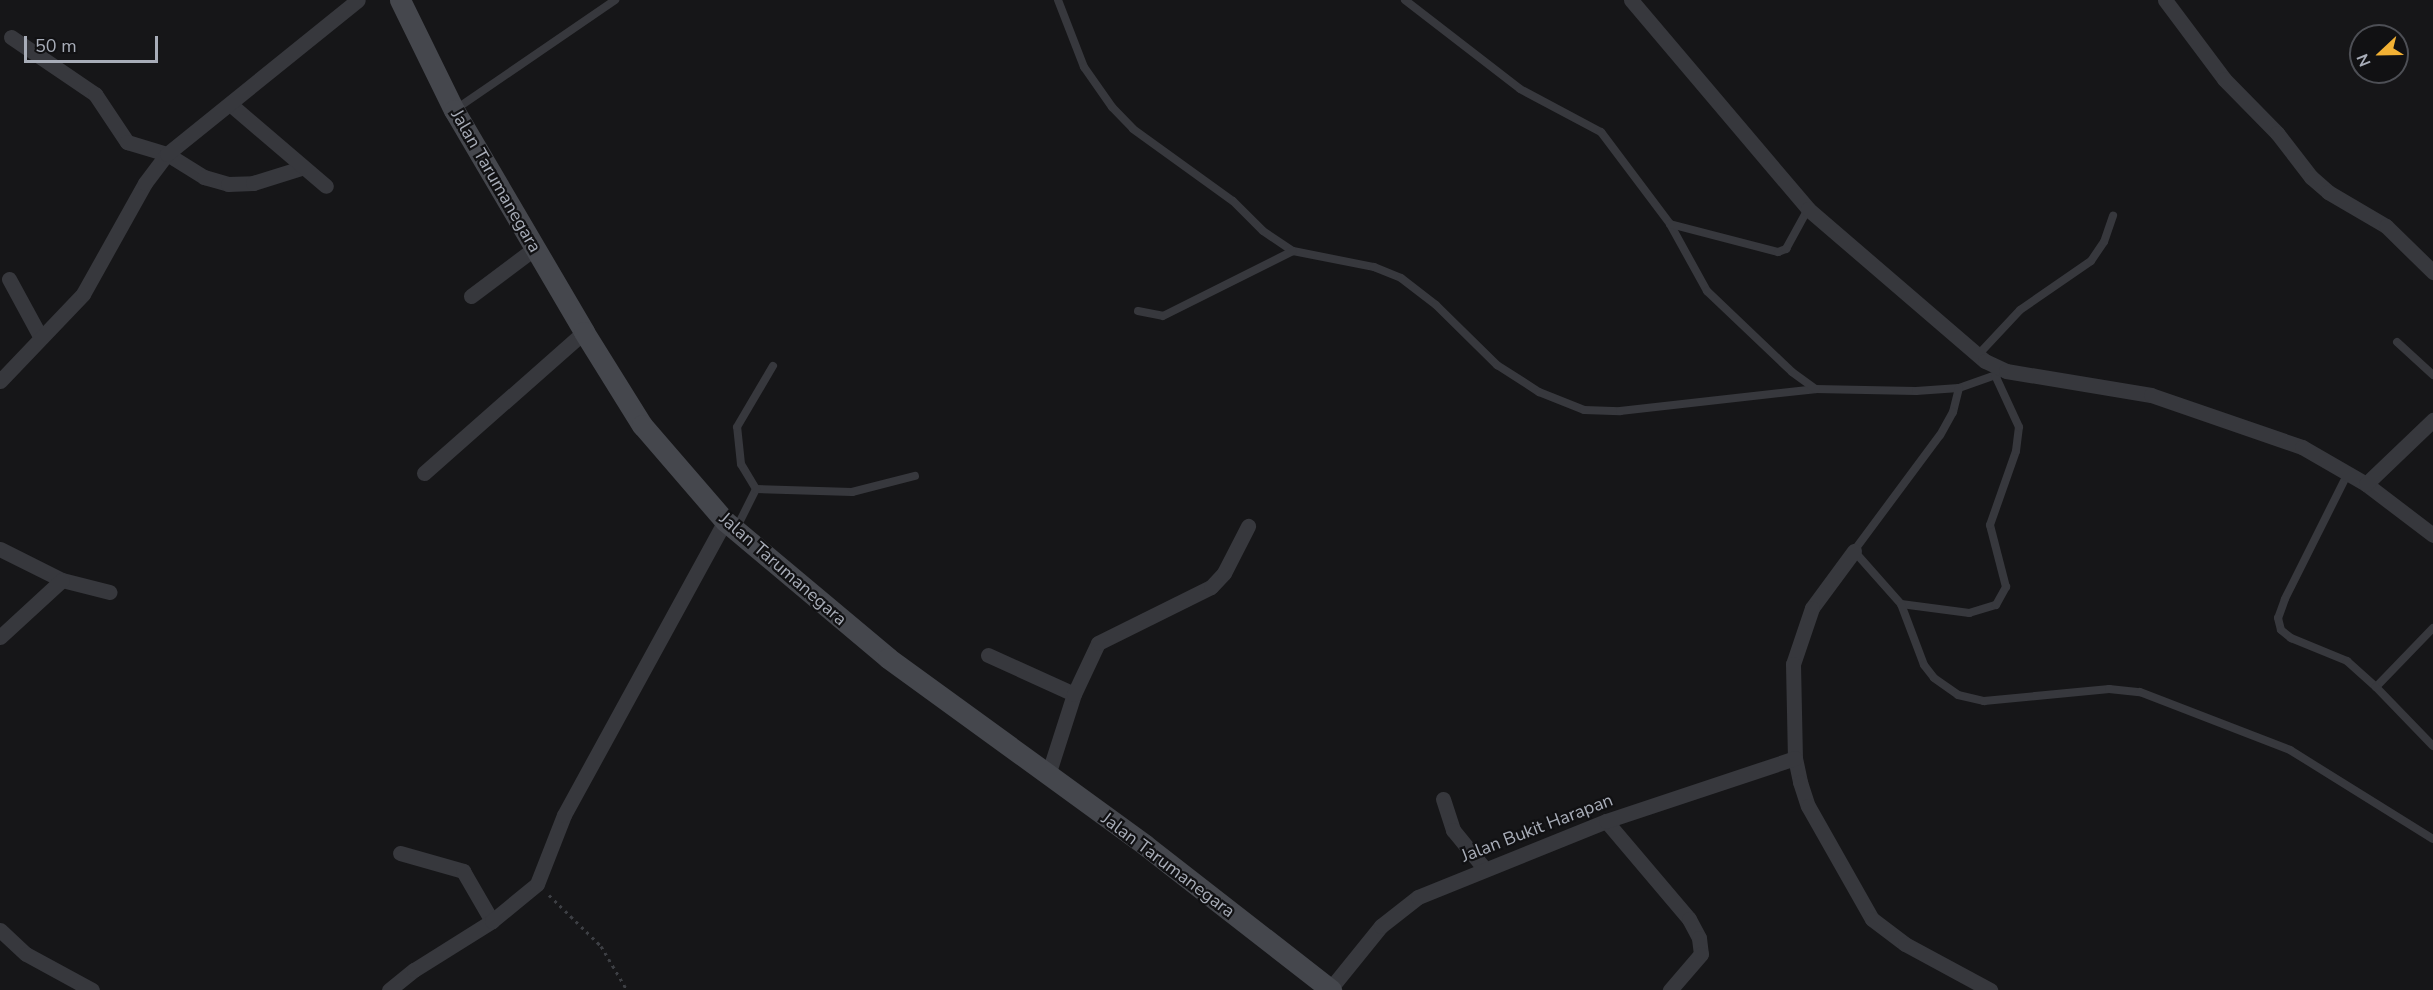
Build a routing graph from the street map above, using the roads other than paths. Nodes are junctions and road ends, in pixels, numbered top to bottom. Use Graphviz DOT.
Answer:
graph roads {
  1 [pos="358,0"];
  2 [pos="400,0"];
  3 [pos="615,0"];
  4 [pos="1058,0"];
  5 [pos="1405,0"];
  6 [pos="1631,0"];
  7 [pos="2165,0"];
  8 [pos="11,37"];
  9 [pos="230,104"];
  10 [pos="454,110"];
  11 [pos="167,154"];
  12 [pos="301,168"];
  13 [pos="326,186"];
  14 [pos="1808,209"];
  15 [pos="2114,216"];
  16 [pos="1670,224"];
  17 [pos="535,248"];
  18 [pos="1293,251"];
  19 [pos="2433,272"];
  20 [pos="9,279"];
  21 [pos="471,296"];
  22 [pos="1138,311"];
  23 [pos="584,332"];
  24 [pos="41,338"];
  25 [pos="2397,342"];
  26 [pos="1977,356"];
  27 [pos="773,366"];
  28 [pos="2001,373"];
  29 [pos="2433,375"];
  30 [pos="0,381"];
  31 [pos="1815,388"];
  32 [pos="1959,388"];
  33 [pos="2433,420"];
  34 [pos="424,473"];
  35 [pos="2348,473"];
  36 [pos="915,476"];
  37 [pos="2366,484"];
  38 [pos="756,489"];
  39 [pos="730,526"];
  40 [pos="1248,526"];
  41 [pos="2433,535"];
  42 [pos="0,549"];
  43 [pos="1854,551"];
  44 [pos="62,580"];
  45 [pos="109,592"];
  46 [pos="1901,604"];
  47 [pos="2433,628"];
  48 [pos="0,637"];
  49 [pos="988,655"];
  50 [pos="2376,687"];
  51 [pos="1074,694"];
  52 [pos="2433,746"];
  53 [pos="1794,759"];
  54 [pos="1048,775"];
  55 [pos="1443,799"];
  56 [pos="1606,821"];
  57 [pos="2433,839"];
  58 [pos="400,853"];
  59 [pos="1484,868"];
  60 [pos="492,921"];
  61 [pos="0,930"];
  62 [pos="92,990"];
  63 [pos="389,990"];
  64 [pos="1330,990"];
  65 [pos="1670,990"];
  66 [pos="1990,990"];
  1 -- 9 [label="street"];
  2 -- 10 [label="street, Jalan Tarumanegara"];
  3 -- 10 [label="lane"];
  4 -- 18 [label="lane"];
  5 -- 16 [label="lane"];
  6 -- 14 [label="street"];
  7 -- 19 [label="street"];
  8 -- 11 [label="street"];
  9 -- 11 [label="street"];
  9 -- 12 [label="street"];
  10 -- 17 [label="street, Jalan Tarumanegara"];
  11 -- 12 [label="street"];
  11 -- 24 [label="street"];
  12 -- 13 [label="street"];
  14 -- 16 [label="lane"];
  14 -- 26 [label="street"];
  15 -- 26 [label="lane"];
  16 -- 31 [label="lane"];
  17 -- 21 [label="street"];
  17 -- 23 [label="street, Jalan Tarumanegara"];
  18 -- 22 [label="lane"];
  18 -- 31 [label="lane"];
  20 -- 24 [label="street"];
  23 -- 34 [label="street"];
  23 -- 39 [label="street, Jalan Tarumanegara"];
  24 -- 30 [label="street"];
  25 -- 29 [label="lane"];
  26 -- 28 [label="street"];
  27 -- 38 [label="lane"];
  28 -- 32 [label="lane"];
  28 -- 35 [label="street"];
  28 -- 46 [label="lane"];
  31 -- 32 [label="lane"];
  32 -- 43 [label="lane"];
  33 -- 37 [label="street"];
  35 -- 37 [label="street"];
  35 -- 50 [label="lane"];
  36 -- 38 [label="lane"];
  37 -- 41 [label="street"];
  38 -- 39 [label="lane"];
  39 -- 54 [label="street, Jalan Tarumanegara"];
  39 -- 60 [label="street"];
  40 -- 51 [label="street"];
  42 -- 44 [label="street"];
  43 -- 46 [label="lane"];
  43 -- 53 [label="street"];
  44 -- 45 [label="street"];
  44 -- 48 [label="street"];
  46 -- 57 [label="lane"];
  47 -- 50 [label="lane"];
  49 -- 51 [label="street"];
  50 -- 52 [label="lane"];
  51 -- 54 [label="street"];
  53 -- 56 [label="street, Jalan Bukit Harapan"];
  53 -- 66 [label="street"];
  54 -- 64 [label="street, Jalan Tarumanegara"];
  55 -- 59 [label="street"];
  56 -- 59 [label="street, Jalan Bukit Harapan"];
  56 -- 65 [label="street"];
  58 -- 60 [label="street"];
  59 -- 64 [label="street, Jalan Bukit Harapan"];
  60 -- 63 [label="street"];
  61 -- 62 [label="street"];
}
